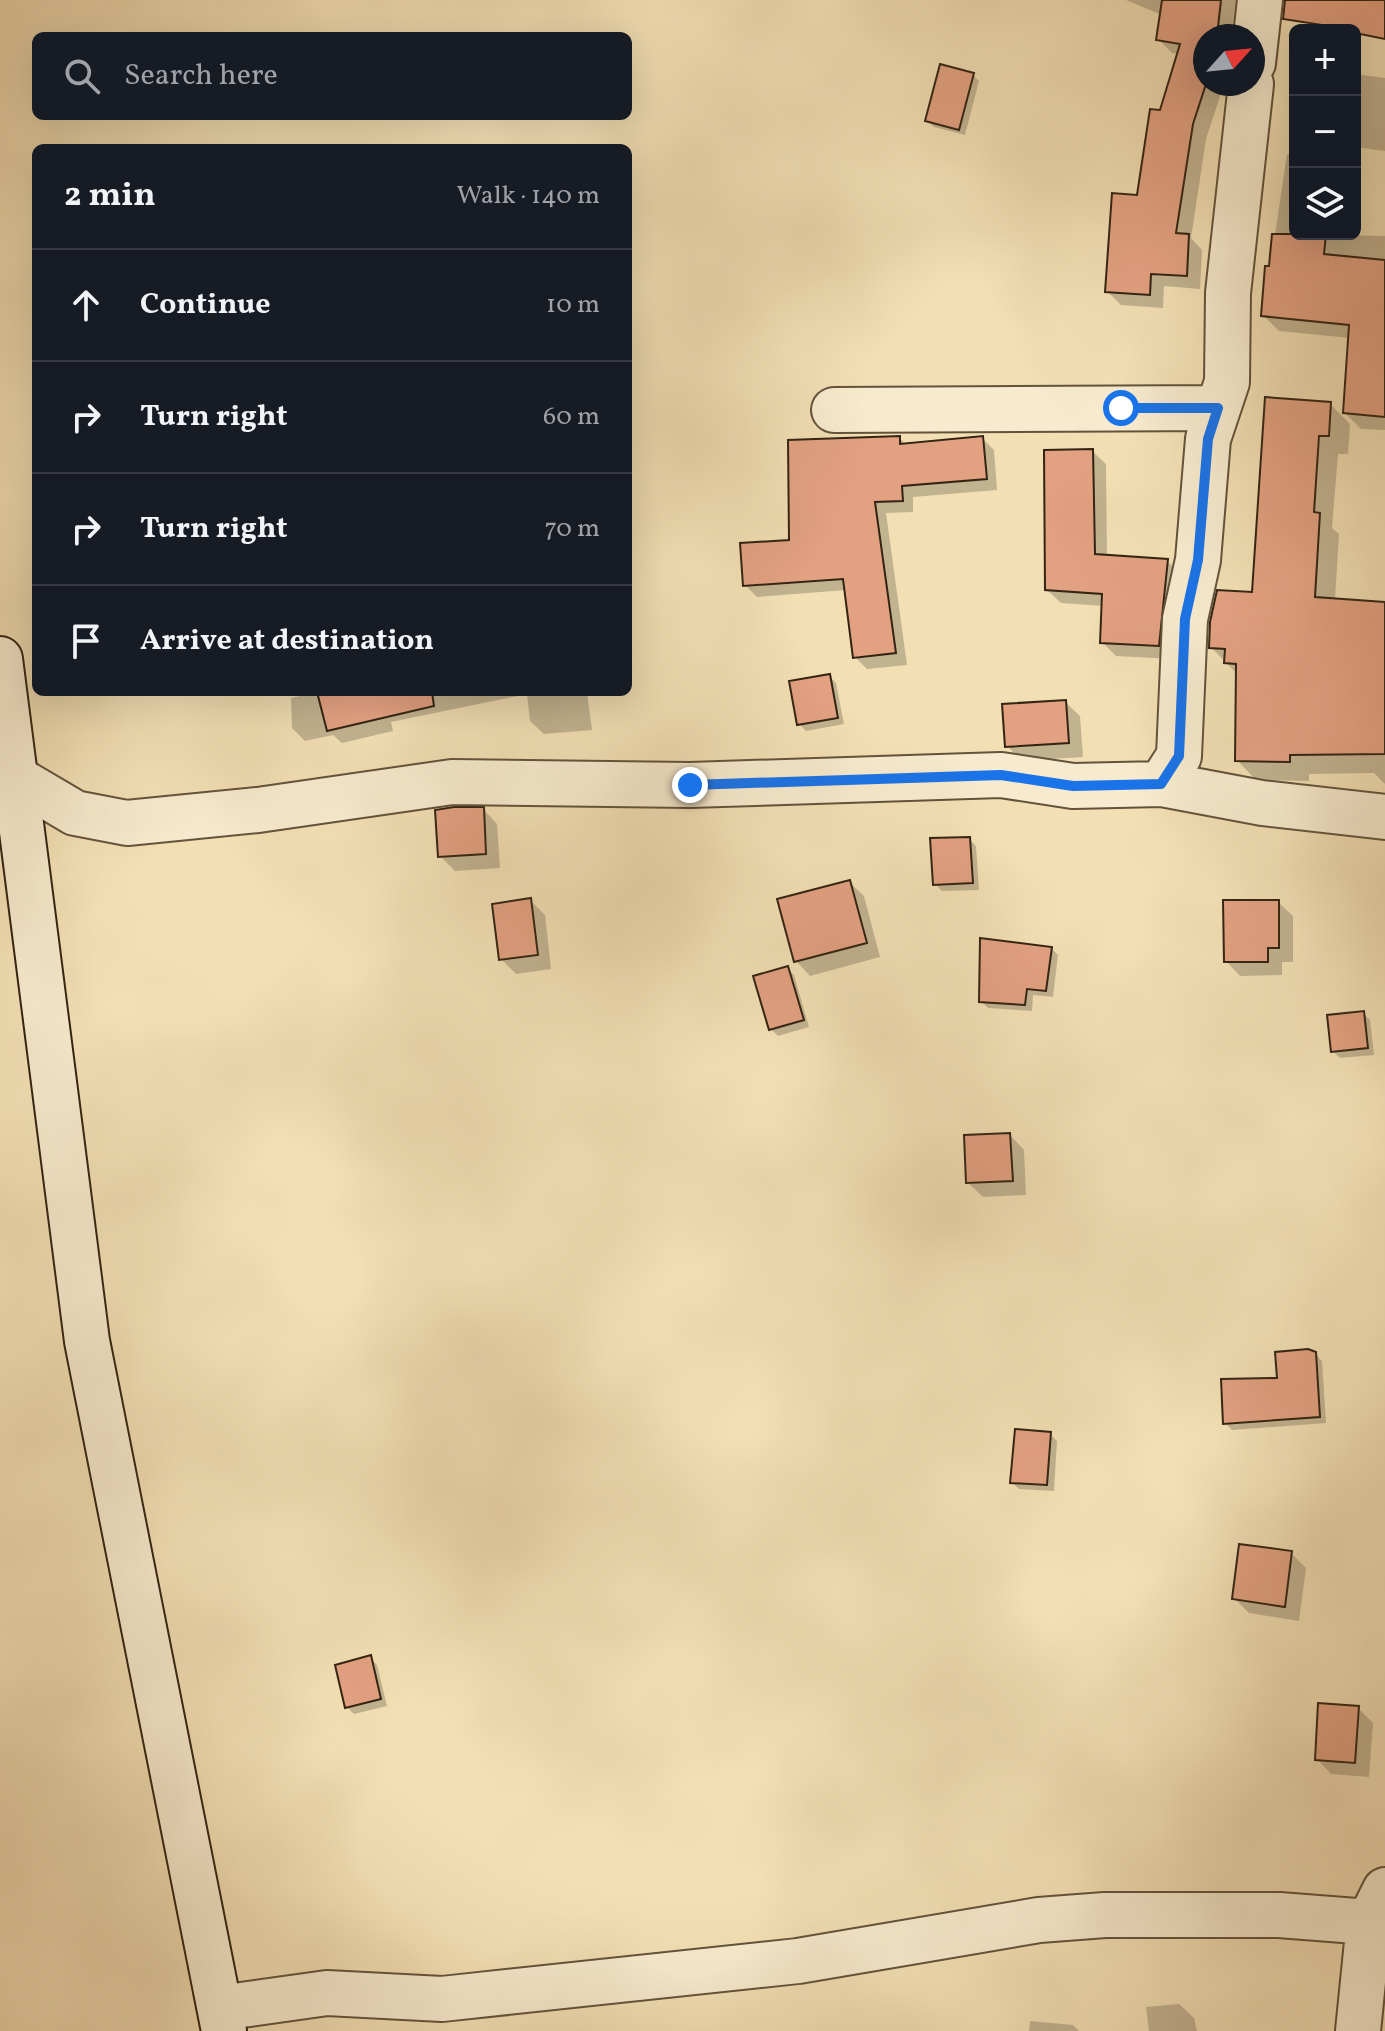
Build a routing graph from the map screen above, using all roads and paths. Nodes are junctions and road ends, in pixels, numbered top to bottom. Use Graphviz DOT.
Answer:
graph roads {
  1 [pos="1260,0"];
  2 [pos="1257,24"];
  3 [pos="1250,96"];
  4 [pos="1218,408"];
  5 [pos="834,410"];
  6 [pos="0,659"];
  7 [pos="8,751"];
  8 [pos="1161,784"];
  9 [pos="1385,817"];
  10 [pos="1377,1906"];
  11 [pos="222,2019"];
  12 [pos="1358,2031"];
  1 -- 2 [label="street"];
  3 -- 4 [label="street"];
  4 -- 5 [label="street"];
  4 -- 8 [label="street"];
  6 -- 7 [label="street"];
  7 -- 8 [label="street"];
  7 -- 11 [label="street"];
  8 -- 9 [label="street"];
  10 -- 11 [label="street"];
  10 -- 12 [label="street"];
}
